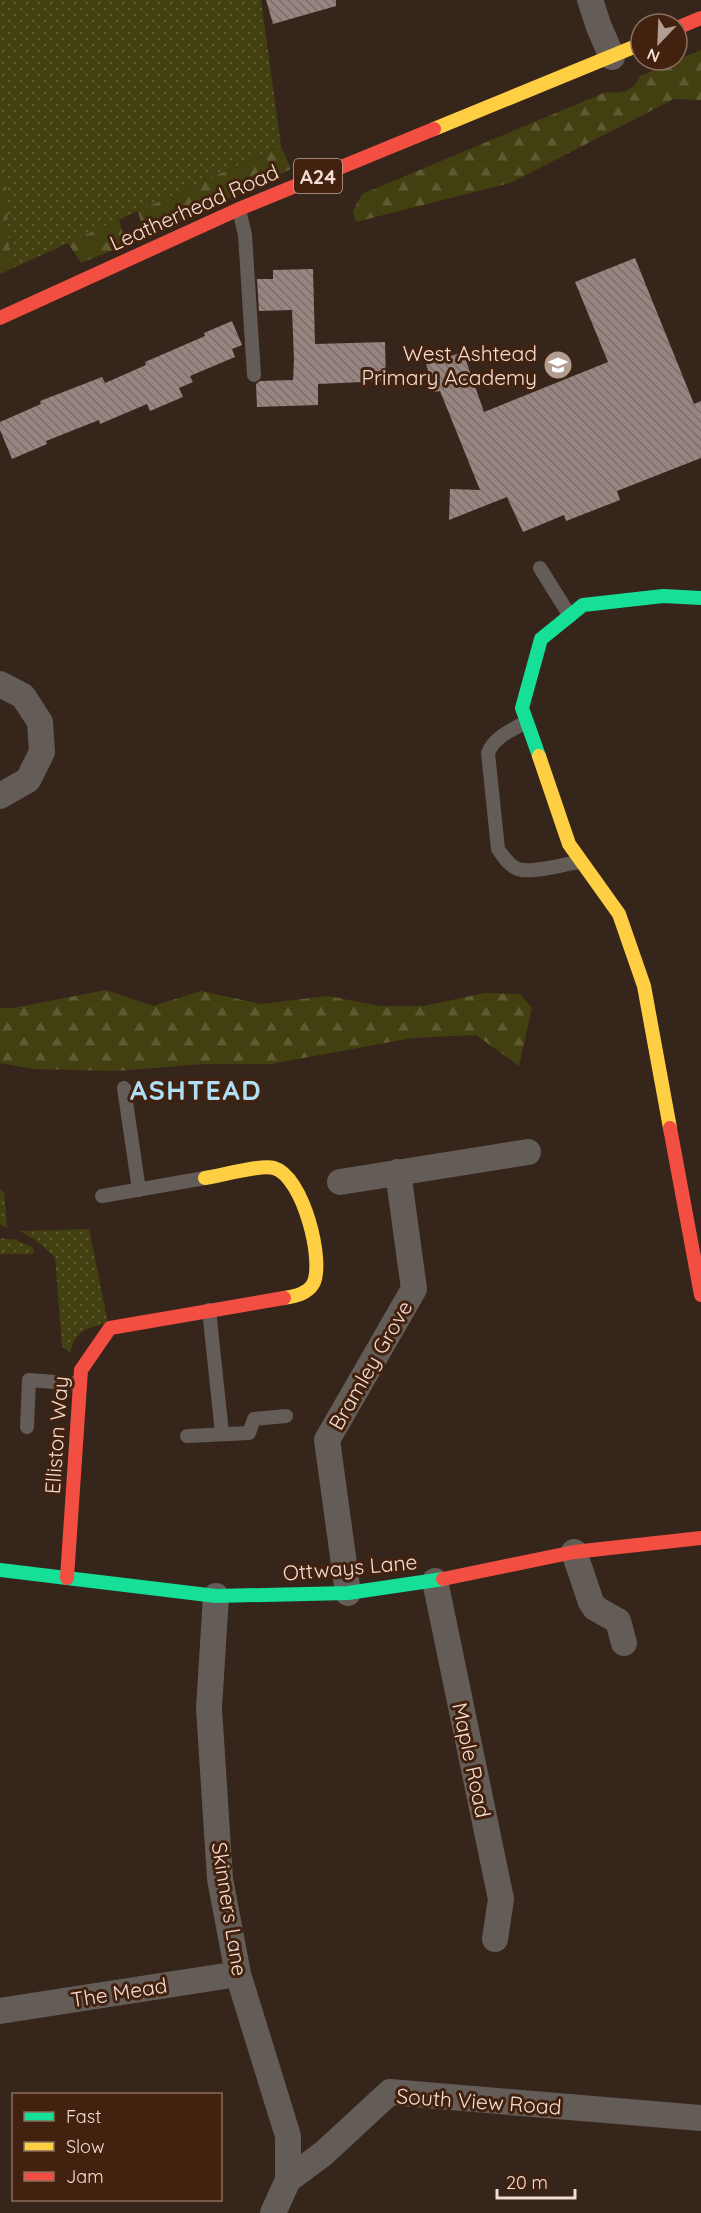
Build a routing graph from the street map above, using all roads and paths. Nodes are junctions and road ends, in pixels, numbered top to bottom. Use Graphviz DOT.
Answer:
graph roads {
  1 [pos="590,0"];
  2 [pos="629,49"];
  3 [pos="612,57"];
  4 [pos="239,209"];
  5 [pos="0,318"];
  6 [pos="254,375"];
  7 [pos="540,568"];
  8 [pos="701,598"];
  9 [pos="570,616"];
  10 [pos="0,684"];
  11 [pos="526,722"];
  12 [pos="0,796"];
  13 [pos="581,861"];
  14 [pos="124,1088"];
  15 [pos="528,1152"];
  16 [pos="398,1172"];
  17 [pos="205,1178"];
  18 [pos="340,1182"];
  19 [pos="140,1190"];
  20 [pos="102,1196"];
  21 [pos="701,1295"];
  22 [pos="209,1310"];
  23 [pos="80,1384"];
  24 [pos="286,1416"];
  25 [pos="27,1427"];
  26 [pos="222,1434"];
  27 [pos="187,1436"];
  28 [pos="701,1538"];
  29 [pos="574,1552"];
  30 [pos="0,1569"];
  31 [pos="67,1578"];
  32 [pos="435,1581"];
  33 [pos="348,1593"];
  34 [pos="216,1596"];
  35 [pos="624,1643"];
  36 [pos="495,1939"];
  37 [pos="238,1974"];
  38 [pos="0,2011"];
  39 [pos="701,2118"];
  40 [pos="288,2180"];
  41 [pos="273,2213"];
  1 -- 3 [label="street"];
  2 -- 3 [label="main road, Leatherhead Road / A24"];
  3 -- 4 [label="main road, Leatherhead Road / A24"];
  4 -- 5 [label="main road, Leatherhead Road / A24"];
  4 -- 6 [label="lane"];
  7 -- 9 [label="lane"];
  8 -- 9 [label="main road"];
  9 -- 11 [label="main road"];
  10 -- 12 [label="street"];
  11 -- 13 [label="main road"];
  11 -- 13 [label="lane"];
  13 -- 21 [label="main road"];
  14 -- 19 [label="lane"];
  15 -- 16 [label="street"];
  16 -- 18 [label="street"];
  16 -- 33 [label="street, Bramley Grove"];
  17 -- 19 [label="lane"];
  17 -- 22 [label="main road, Elliston Way"];
  19 -- 20 [label="lane"];
  22 -- 23 [label="main road, Elliston Way"];
  22 -- 26 [label="lane"];
  23 -- 25 [label="lane"];
  23 -- 31 [label="main road, Elliston Way"];
  24 -- 26 [label="lane"];
  26 -- 27 [label="lane"];
  28 -- 29 [label="main road, Ottways Lane"];
  29 -- 32 [label="main road, Ottways Lane"];
  29 -- 35 [label="street"];
  30 -- 31 [label="main road, Ottways Lane"];
  31 -- 34 [label="main road, Ottways Lane"];
  32 -- 33 [label="main road, Ottways Lane"];
  32 -- 36 [label="street, Maple Road"];
  33 -- 34 [label="main road, Ottways Lane"];
  34 -- 37 [label="street, Skinners Lane"];
  37 -- 38 [label="street, The Mead"];
  37 -- 40 [label="street, Skinners Lane"];
  39 -- 40 [label="street, South View Road"];
  40 -- 41 [label="street, Skinners Lane"];
}
